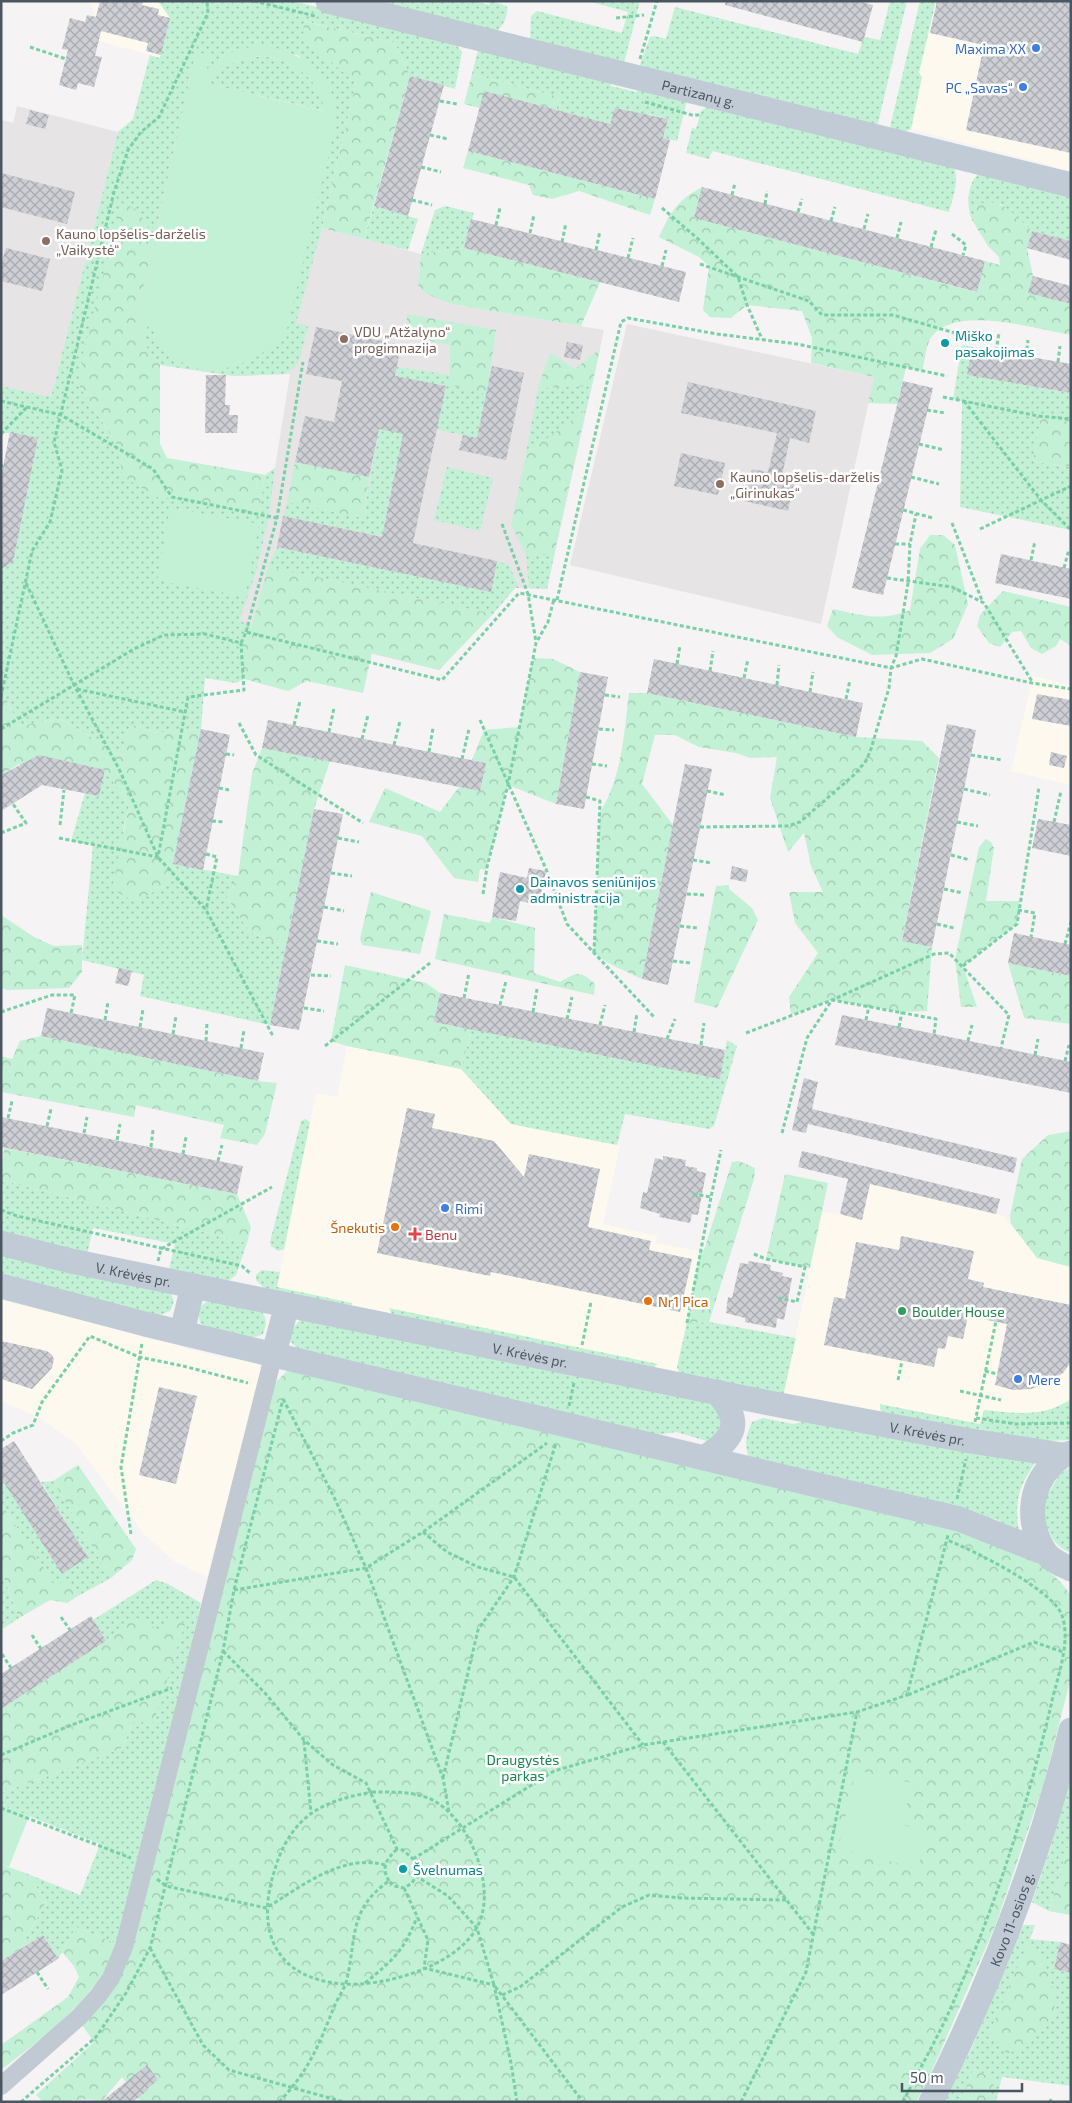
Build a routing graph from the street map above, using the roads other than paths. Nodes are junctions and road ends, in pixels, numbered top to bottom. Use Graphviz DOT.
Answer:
graph roads {
  1 [pos="324,9"];
  2 [pos="1071,185"];
  3 [pos="1,1243"];
  4 [pos="1,1286"];
  5 [pos="193,1286"];
  6 [pos="287,1305"];
  7 [pos="182,1332"];
  8 [pos="274,1354"];
  9 [pos="717,1392"];
  10 [pos="769,1403"];
  11 [pos="1066,1454"];
  12 [pos="704,1458"];
  13 [pos="750,1469"];
  14 [pos="1045,1552"];
  15 [pos="1071,1569"];
  16 [pos="1071,1730"];
  17 [pos="1,2086"];
  18 [pos="932,2102"];
  1 -- 2 [label="main road, Partizanų g."];
  3 -- 5 [label="main road, V. Krėvės pr."];
  4 -- 7 [label="main road"];
  5 -- 6 [label="main road, V. Krėvės pr."];
  5 -- 7 [label="main road"];
  6 -- 8 [label="main road"];
  6 -- 9 [label="main road, V. Krėvės pr."];
  7 -- 8 [label="main road"];
  8 -- 12 [label="main road"];
  8 -- 17 [label="street"];
  9 -- 10 [label="main road, V. Krėvės pr."];
  9 -- 12 [label="main road"];
  10 -- 11 [label="main road, V. Krėvės pr."];
  10 -- 13 [label="main road"];
  11 -- 14 [label="main road"];
  12 -- 13 [label="main road"];
  13 -- 14 [label="main road"];
  14 -- 15 [label="main road"];
  16 -- 18 [label="main road, Kovo 11-osios g."];
}
